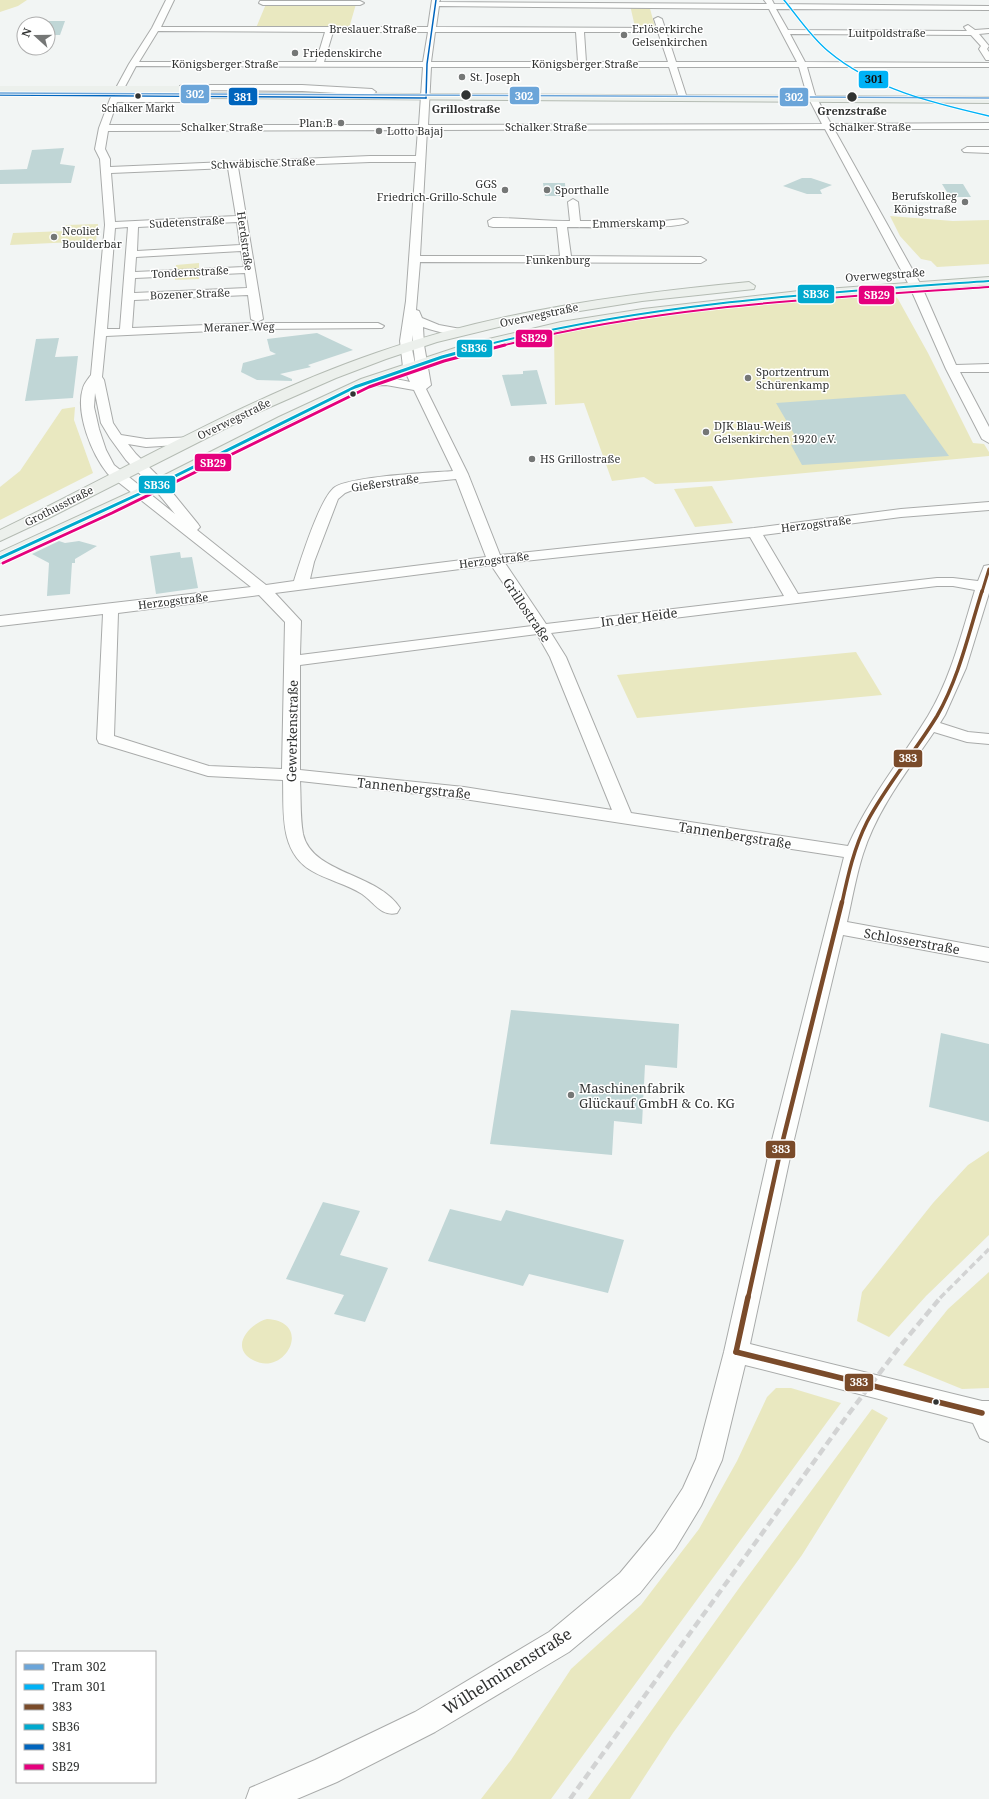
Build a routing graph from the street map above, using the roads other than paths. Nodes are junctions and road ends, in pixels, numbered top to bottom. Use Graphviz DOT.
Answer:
graph roads {
  1 [pos="170,0"];
  2 [pos="949,0"];
  3 [pos="436,2"];
  4 [pos="576,2"];
  5 [pos="653,2"];
  6 [pos="770,3"];
  7 [pos="263,4"];
  8 [pos="360,4"];
  9 [pos="955,8"];
  10 [pos="989,8"];
  11 [pos="156,29"];
  12 [pos="330,29"];
  13 [pos="433,29"];
  14 [pos="580,29"];
  15 [pos="662,30"];
  16 [pos="786,32"];
  17 [pos="973,32"];
  18 [pos="989,32"];
  19 [pos="989,58"];
  20 [pos="133,64"];
  21 [pos="143,64"];
  22 [pos="319,64"];
  23 [pos="427,64"];
  24 [pos="582,64"];
  25 [pos="673,64"];
  26 [pos="802,64"];
  27 [pos="989,65"];
  28 [pos="135,82"];
  29 [pos="120,87"];
  30 [pos="0,91"];
  31 [pos="372,92"];
  32 [pos="203,94"];
  33 [pos="0,95"];
  34 [pos="426,95"];
  35 [pos="682,95"];
  36 [pos="989,95"];
  37 [pos="358,98"];
  38 [pos="813,98"];
  39 [pos="114,99"];
  40 [pos="989,100"];
  41 [pos="125,102"];
  42 [pos="117,124"];
  43 [pos="989,126"];
  44 [pos="424,127"];
  45 [pos="828,127"];
  46 [pos="104,128"];
  47 [pos="967,150"];
  48 [pos="989,150"];
  49 [pos="422,159"];
  50 [pos="230,164"];
  51 [pos="105,165"];
  52 [pos="573,202"];
  53 [pos="242,219"];
  54 [pos="683,222"];
  55 [pos="133,224"];
  56 [pos="539,224"];
  57 [pos="562,224"];
  58 [pos="575,224"];
  59 [pos="110,225"];
  60 [pos="246,248"];
  61 [pos="131,254"];
  62 [pos="414,260"];
  63 [pos="566,260"];
  64 [pos="701,260"];
  65 [pos="249,270"];
  66 [pos="130,275"];
  67 [pos="989,281"];
  68 [pos="765,285"];
  69 [pos="915,285"];
  70 [pos="253,291"];
  71 [pos="127,296"];
  72 [pos="412,301"];
  73 [pos="257,319"];
  74 [pos="417,320"];
  75 [pos="378,326"];
  76 [pos="126,331"];
  77 [pos="462,332"];
  78 [pos="101,333"];
  79 [pos="418,345"];
  80 [pos="405,349"];
  81 [pos="416,365"];
  82 [pos="989,368"];
  83 [pos="952,369"];
  84 [pos="97,375"];
  85 [pos="366,382"];
  86 [pos="419,386"];
  87 [pos="427,404"];
  88 [pos="116,438"];
  89 [pos="989,439"];
  90 [pos="192,440"];
  91 [pos="139,466"];
  92 [pos="461,474"];
  93 [pos="119,476"];
  94 [pos="158,484"];
  95 [pos="140,493"];
  96 [pos="989,506"];
  97 [pos="754,532"];
  98 [pos="0,536"];
  99 [pos="205,542"];
  100 [pos="0,558"];
  101 [pos="494,560"];
  102 [pos="987,579"];
  103 [pos="302,584"];
  104 [pos="262,590"];
  105 [pos="793,599"];
  106 [pos="111,609"];
  107 [pos="0,621"];
  108 [pos="542,629"];
  109 [pos="294,661"];
  110 [pos="931,726"];
  111 [pos="989,739"];
  112 [pos="291,775"];
  113 [pos="624,818"];
  114 [pos="854,853"];
  115 [pos="390,908"];
  116 [pos="836,927"];
  117 [pos="989,955"];
  118 [pos="736,1352"];
  119 [pos="987,1419"];
  120 [pos="260,1799"];
  1 -- 11 [label="street"];
  2 -- 9 [label="street"];
  3 -- 4 [label="street"];
  3 -- 13 [label="street, Grillostraße"];
  4 -- 5 [label="street"];
  5 -- 6 [label="street"];
  5 -- 15 [label="street"];
  6 -- 9 [label="street"];
  6 -- 16 [label="street"];
  7 -- 8 [label="street"];
  9 -- 10 [label="street"];
  9 -- 17 [label="street"];
  11 -- 12 [label="street, Breslauer Straße"];
  11 -- 20 [label="street"];
  11 -- 21 [label="street"];
  12 -- 13 [label="street, Breslauer Straße"];
  12 -- 22 [label="street"];
  13 -- 14 [label="street, Breslauer Straße"];
  13 -- 23 [label="street, Grillostraße"];
  14 -- 15 [label="street, Breslauer Straße"];
  14 -- 24 [label="street"];
  15 -- 25 [label="street"];
  16 -- 17 [label="street, Luitpoldstraße"];
  16 -- 26 [label="street"];
  17 -- 18 [label="street, Luitpoldstraße"];
  17 -- 19 [label="street"];
  20 -- 21 [label="street, Königsberger Straße"];
  20 -- 29 [label="street"];
  21 -- 22 [label="street, Königsberger Straße"];
  21 -- 28 [label="street"];
  22 -- 23 [label="street, Königsberger Straße"];
  23 -- 24 [label="street, Königsberger Straße"];
  23 -- 34 [label="street, Grillostraße"];
  24 -- 25 [label="street, Königsberger Straße"];
  25 -- 26 [label="street, Königsberger Straße"];
  25 -- 35 [label="street"];
  26 -- 27 [label="street, Königsberger Straße"];
  26 -- 38 [label="street"];
  28 -- 29 [label="street"];
  28 -- 31 [label="street"];
  28 -- 41 [label="street"];
  29 -- 39 [label="street"];
  30 -- 32 [label="main road, bridge"];
  31 -- 32 [label="main road"];
  31 -- 34 [label="main road"];
  32 -- 33 [label="main road"];
  32 -- 37 [label="main road"];
  34 -- 35 [label="main road"];
  34 -- 37 [label="main road"];
  34 -- 38 [label="main road"];
  34 -- 44 [label="street, Grillostraße"];
  35 -- 38 [label="main road"];
  36 -- 38 [label="main road"];
  37 -- 41 [label="street"];
  38 -- 40 [label="main road"];
  38 -- 45 [label="street"];
  39 -- 41 [label="street"];
  39 -- 46 [label="street"];
  42 -- 44 [label="street, Schalker Straße"];
  42 -- 46 [label="street, Schalker Straße"];
  42 -- 51 [label="street, Gewerkenstraße"];
  43 -- 45 [label="street, Schalker Straße"];
  44 -- 45 [label="street, Schalker Straße"];
  44 -- 49 [label="street, Grillostraße"];
  45 -- 69 [label="street"];
  46 -- 51 [label="street, Gewerkenstraße"];
  47 -- 48 [label="street"];
  49 -- 50 [label="street, Schwäbische Straße"];
  49 -- 62 [label="street, Grillostraße"];
  50 -- 51 [label="street, Schwäbische Straße"];
  50 -- 53 [label="street, Herdstraße"];
  51 -- 59 [label="street, Gewerkenstraße"];
  52 -- 58 [label="street, Emmerskamp"];
  53 -- 55 [label="street, Sudetenstraße"];
  53 -- 60 [label="street, Herdstraße"];
  54 -- 58 [label="street, Emmerskamp"];
  55 -- 59 [label="street"];
  55 -- 61 [label="street"];
  56 -- 57 [label="street, Emmerskamp"];
  57 -- 58 [label="street, Emmerskamp"];
  57 -- 63 [label="street"];
  59 -- 78 [label="street, Gewerkenstraße"];
  60 -- 61 [label="street"];
  60 -- 65 [label="street, Herdstraße"];
  61 -- 66 [label="street"];
  62 -- 63 [label="street, Funkenburg"];
  62 -- 72 [label="street, Grillostraße"];
  63 -- 64 [label="street, Funkenburg"];
  65 -- 66 [label="street, Tondernstraße"];
  65 -- 70 [label="street, Herdstraße"];
  66 -- 71 [label="street"];
  67 -- 69 [label="main road, Overwegstraße"];
  68 -- 77 [label="main road, Overwegstraße"];
  69 -- 81 [label="main road, Overwegstraße"];
  69 -- 83 [label="street"];
  70 -- 71 [label="street, Bozener Straße"];
  70 -- 73 [label="street, Herdstraße"];
  71 -- 76 [label="street"];
  72 -- 74 [label="street, Grillostraße"];
  72 -- 80 [label="street, Grillostraße"];
  74 -- 77 [label="street"];
  74 -- 79 [label="street, Grillostraße"];
  75 -- 76 [label="street, Meraner Weg"];
  76 -- 78 [label="street, Meraner Weg"];
  77 -- 79 [label="main road, Overwegstraße"];
  78 -- 84 [label="street, Gewerkenstraße"];
  79 -- 80 [label="main road, Overwegstraße"];
  79 -- 81 [label="street, Grillostraße"];
  80 -- 81 [label="street, Grillostraße"];
  80 -- 90 [label="main road, Overwegstraße"];
  81 -- 85 [label="main road, Overwegstraße"];
  81 -- 86 [label="street, Grillostraße"];
  81 -- 87 [label="street, Grillostraße"];
  82 -- 83 [label="street"];
  83 -- 89 [label="street"];
  84 -- 88 [label="street, Gewerkenstraße"];
  84 -- 93 [label="street, Gewerkenstraße"];
  85 -- 86 [label="street"];
  85 -- 94 [label="main road, Overwegstraße"];
  86 -- 87 [label="street, Grillostraße"];
  87 -- 92 [label="street, Grillostraße"];
  88 -- 90 [label="street"];
  88 -- 91 [label="street, Gewerkenstraße"];
  90 -- 91 [label="main road, Overwegstraße"];
  91 -- 93 [label="main road, Overwegstraße"];
  91 -- 94 [label="street, Gewerkenstraße"];
  92 -- 101 [label="street, Grillostraße"];
  92 -- 103 [label="street, Gießerstraße"];
  93 -- 95 [label="street, Gewerkenstraße"];
  93 -- 98 [label="main road, Grothusstraße"];
  94 -- 95 [label="main road, Overwegstraße"];
  94 -- 99 [label="street, Gewerkenstraße"];
  95 -- 99 [label="street, Gewerkenstraße"];
  95 -- 100 [label="main road, Grothusstraße"];
  96 -- 97 [label="street, Herzogstraße"];
  97 -- 101 [label="street, Herzogstraße"];
  97 -- 105 [label="street"];
  99 -- 104 [label="street, Gewerkenstraße"];
  101 -- 103 [label="street, Herzogstraße"];
  101 -- 108 [label="street, Grillostraße"];
  102 -- 105 [label="street, In der Heide"];
  102 -- 110 [label="street, Wilhelminenstraße"];
  103 -- 104 [label="street, Herzogstraße"];
  104 -- 106 [label="street, Herzogstraße"];
  104 -- 109 [label="street, Gewerkenstraße"];
  105 -- 108 [label="street, In der Heide"];
  106 -- 107 [label="street, Herzogstraße"];
  106 -- 112 [label="street, Tannenbergstraße"];
  108 -- 109 [label="street, In der Heide"];
  108 -- 113 [label="street, Grillostraße"];
  109 -- 112 [label="street, Gewerkenstraße"];
  110 -- 111 [label="street"];
  110 -- 114 [label="street, Wilhelminenstraße"];
  112 -- 113 [label="street, Tannenbergstraße"];
  112 -- 115 [label="street, Gewerkenstraße"];
  113 -- 114 [label="street, Tannenbergstraße"];
  114 -- 116 [label="street, Wilhelminenstraße"];
  116 -- 117 [label="street, Schlosserstraße"];
  116 -- 118 [label="street, Wilhelminenstraße"];
  118 -- 119 [label="street"];
  118 -- 120 [label="street, Wilhelminenstraße"];
}
